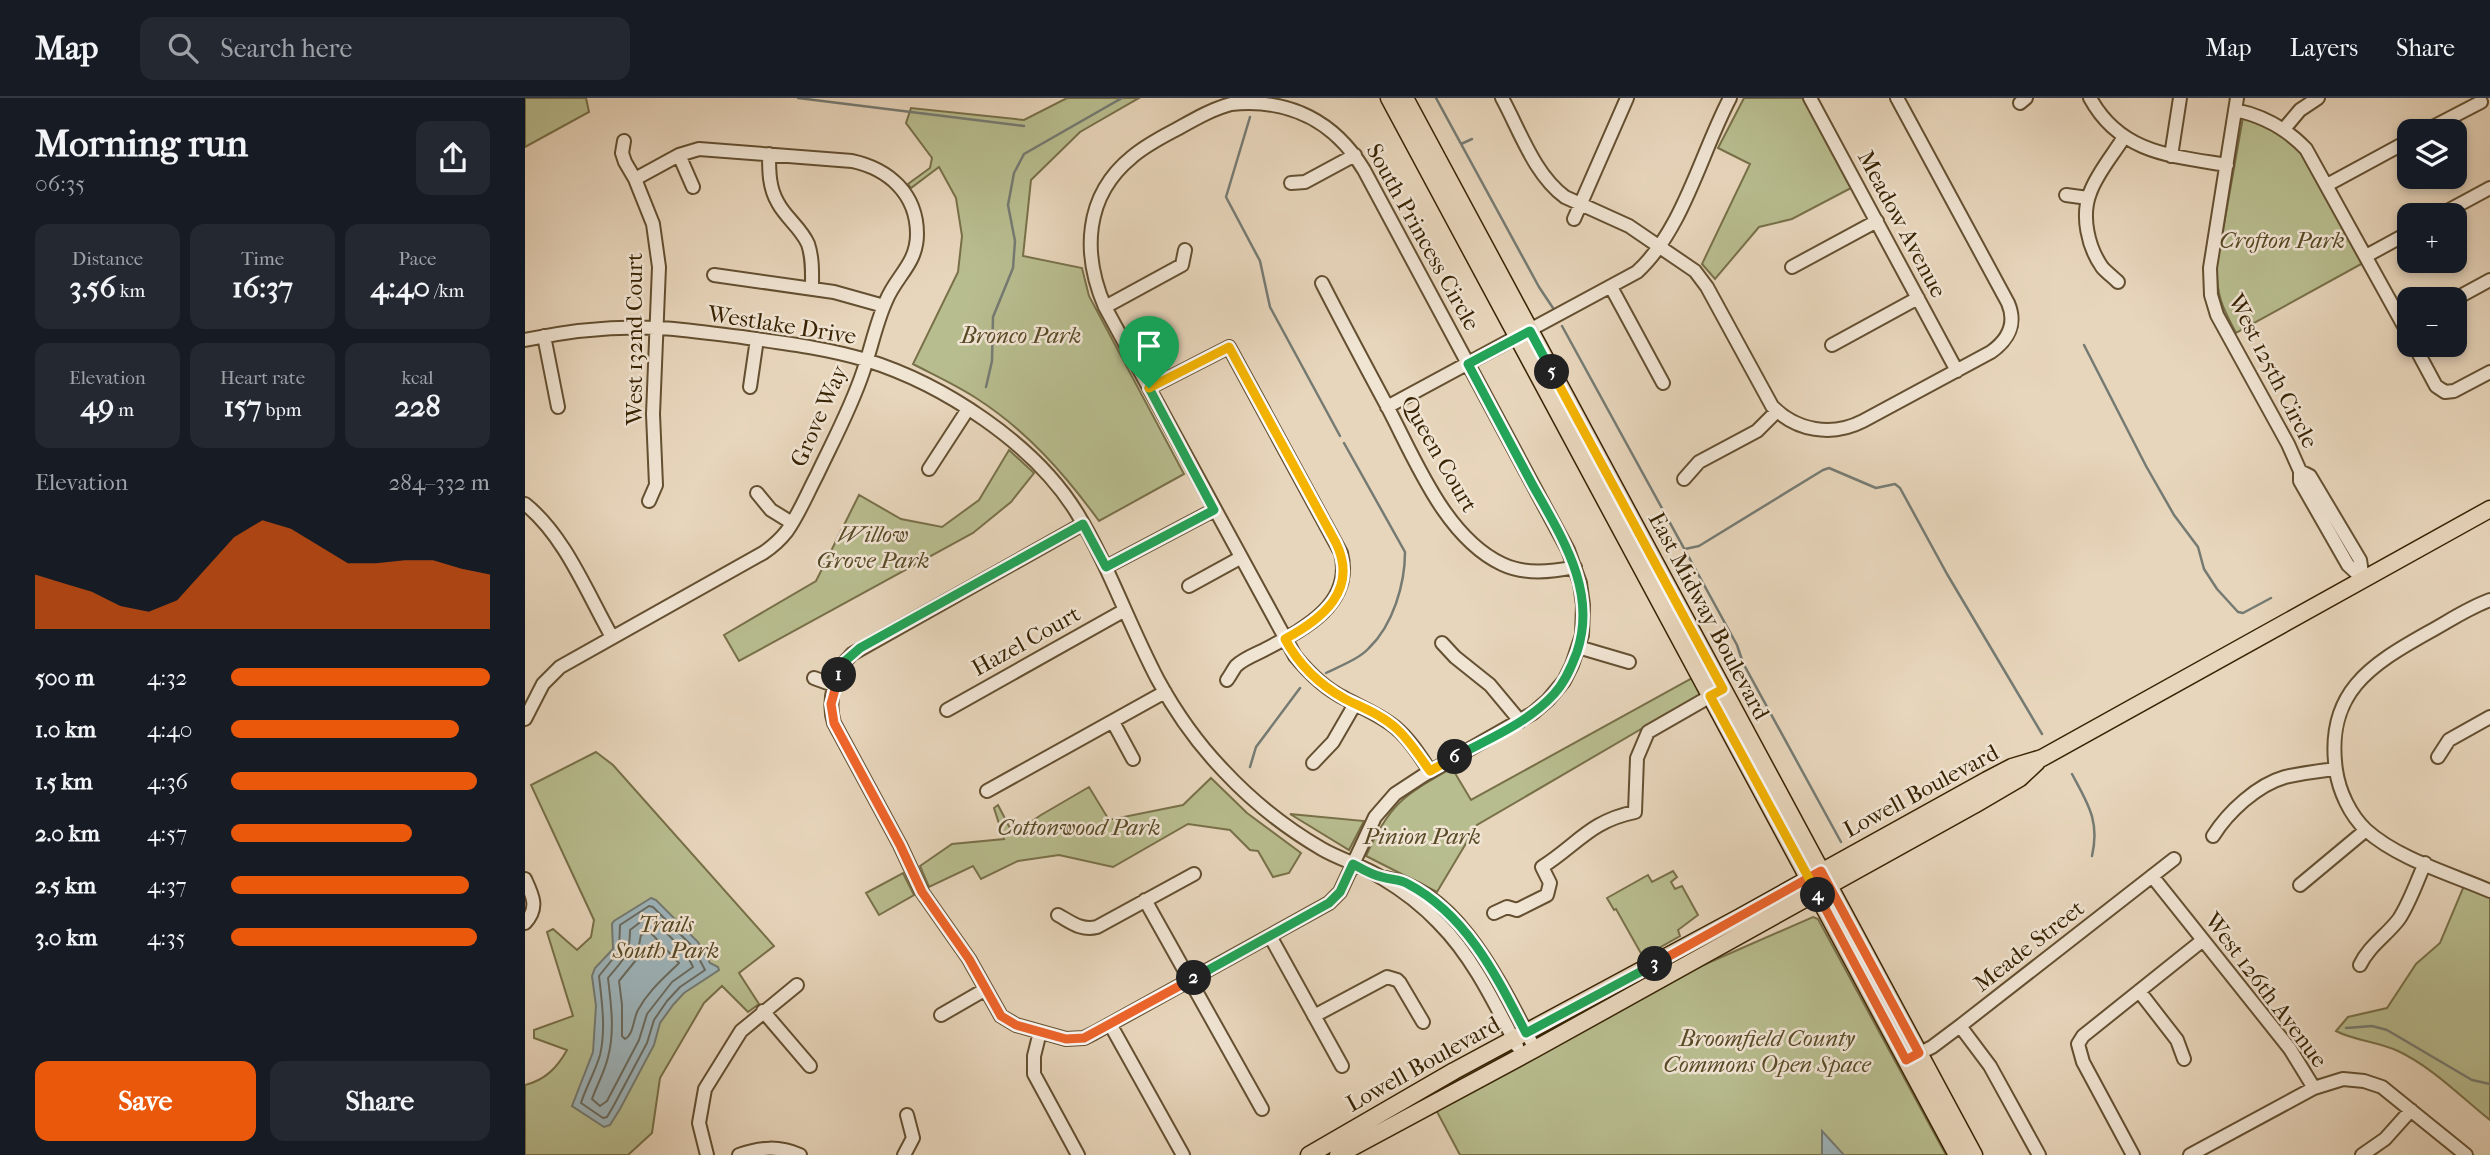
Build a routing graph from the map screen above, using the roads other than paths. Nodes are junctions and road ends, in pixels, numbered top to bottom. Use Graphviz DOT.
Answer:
graph roads {
  1 [pos="1389,98"];
  2 [pos="1405,98"];
  3 [pos="1502,98"];
  4 [pos="1627,98"];
  5 [pos="1730,98"];
  6 [pos="1810,98"];
  7 [pos="1897,98"];
  8 [pos="2089,98"];
  9 [pos="2180,98"];
  10 [pos="2318,98"];
  11 [pos="2481,102"];
  12 [pos="2236,104"];
  13 [pos="2448,119"];
  14 [pos="2284,129"];
  15 [pos="2124,137"];
  16 [pos="624,141"];
  17 [pos="2397,147"];
  18 [pos="769,154"];
  19 [pos="679,155"];
  20 [pos="1355,155"];
  21 [pos="2171,156"];
  22 [pos="2227,165"];
  23 [pos="635,179"];
  24 [pos="1291,183"];
  25 [pos="2327,184"];
  26 [pos="693,187"];
  27 [pos="2490,188"];
  28 [pos="2066,195"];
  29 [pos="2088,198"];
  30 [pos="2462,203"];
  31 [pos="1580,204"];
  32 [pos="1574,219"];
  33 [pos="1877,221"];
  34 [pos="2397,239"];
  35 [pos="1660,246"];
  36 [pos="1185,250"];
  37 [pos="2366,256"];
  38 [pos="1792,267"];
  39 [pos="714,275"];
  40 [pos="2490,280"];
  41 [pos="2118,282"];
  42 [pos="1322,283"];
  43 [pos="1611,287"];
  44 [pos="813,289"];
  45 [pos="2467,292"];
  46 [pos="1918,298"];
  47 [pos="884,306"];
  48 [pos="1105,307"];
  49 [pos="2397,310"];
  50 [pos="656,328"];
  51 [pos="1524,334"];
  52 [pos="544,336"];
  53 [pos="757,339"];
  54 [pos="525,340"];
  55 [pos="1832,345"];
  56 [pos="2420,357"];
  57 [pos="866,360"];
  58 [pos="1468,364"];
  59 [pos="1957,371"];
  60 [pos="2490,372"];
  61 [pos="1663,383"];
  62 [pos="750,387"];
  63 [pos="1149,388"];
  64 [pos="558,407"];
  65 [pos="1387,407"];
  66 [pos="968,410"];
  67 [pos="1777,411"];
  68 [pos="929,469"];
  69 [pos="1684,479"];
  70 [pos="757,493"];
  71 [pos="649,500"];
  72 [pos="525,505"];
  73 [pos="2490,509"];
  74 [pos="1214,510"];
  75 [pos="792,523"];
  76 [pos="1083,524"];
  77 [pos="1240,558"];
  78 [pos="1106,567"];
  79 [pos="1575,567"];
  80 [pos="2363,579"];
  81 [pos="1189,586"];
  82 [pos="2490,600"];
  83 [pos="1125,610"];
  84 [pos="612,638"];
  85 [pos="1285,639"];
  86 [pos="1442,643"];
  87 [pos="1578,647"];
  88 [pos="1629,662"];
  89 [pos="814,678"];
  90 [pos="1227,680"];
  91 [pos="836,686"];
  92 [pos="1165,692"];
  93 [pos="1716,693"];
  94 [pos="1355,704"];
  95 [pos="947,710"];
  96 [pos="2490,717"];
  97 [pos="525,719"];
  98 [pos="1520,721"];
  99 [pos="1112,722"];
  100 [pos="2438,757"];
  101 [pos="2042,758"];
  102 [pos="1133,759"];
  103 [pos="1313,763"];
  104 [pos="2336,769"];
  105 [pos="1430,771"];
  106 [pos="1969,789"];
  107 [pos="987,791"];
  108 [pos="2366,830"];
  109 [pos="1925,832"];
  110 [pos="2213,836"];
  111 [pos="2173,859"];
  112 [pos="2424,863"];
  113 [pos="1353,864"];
  114 [pos="1194,874"];
  115 [pos="2153,876"];
  116 [pos="525,879"];
  117 [pos="1818,882"];
  118 [pos="2300,885"];
  119 [pos="2490,891"];
  120 [pos="1145,900"];
  121 [pos="1501,910"];
  122 [pos="1058,915"];
  123 [pos="533,919"];
  124 [pos="1269,936"];
  125 [pos="2203,940"];
  126 [pos="2360,965"];
  127 [pos="1190,981"];
  128 [pos="797,985"];
  129 [pos="986,989"];
  130 [pos="2139,991"];
  131 [pos="1601,992"];
  132 [pos="763,1011"];
  133 [pos="941,1015"];
  134 [pos="1314,1016"];
  135 [pos="1423,1022"];
  136 [pos="1109,1024"];
  137 [pos="1960,1026"];
  138 [pos="1040,1032"];
  139 [pos="1564,1032"];
  140 [pos="1520,1036"];
  141 [pos="1528,1052"];
  142 [pos="1913,1057"];
  143 [pos="2184,1059"];
  144 [pos="810,1066"];
  145 [pos="1342,1066"];
  146 [pos="2313,1088"];
  147 [pos="1262,1110"];
  148 [pos="2411,1110"];
  149 [pos="907,1115"];
  150 [pos="707,1155"];
  151 [pos="739,1155"];
  152 [pos="800,1155"];
  153 [pos="904,1155"];
  154 [pos="1078,1155"];
  155 [pos="1183,1155"];
  156 [pos="1309,1155"];
  157 [pos="1338,1155"];
  158 [pos="1957,1155"];
  159 [pos="1974,1155"];
  160 [pos="2039,1155"];
  161 [pos="2133,1155"];
  162 [pos="2190,1155"];
  163 [pos="2362,1155"];
  164 [pos="2466,1155"];
  1 -- 51 [label="main road, East Midway Boulevard"];
  2 -- 51 [label="main road, East Midway Boulevard"];
  3 -- 31 [label="street"];
  4 -- 31 [label="street"];
  5 -- 35 [label="street"];
  6 -- 33 [label="street, Meadow Avenue"];
  7 -- 59 [label="street"];
  8 -- 15 [label="street"];
  9 -- 21 [label="street"];
  10 -- 14 [label="street"];
  11 -- 13 [label="street"];
  12 -- 14 [label="street"];
  12 -- 22 [label="street, West 125th Circle"];
  14 -- 25 [label="street"];
  15 -- 21 [label="street"];
  15 -- 29 [label="street"];
  16 -- 23 [label="street"];
  17 -- 25 [label="street"];
  18 -- 19 [label="street, Grove Way"];
  18 -- 44 [label="street"];
  18 -- 47 [label="street, Grove Way"];
  19 -- 23 [label="street, Grove Way"];
  19 -- 26 [label="street"];
  20 -- 24 [label="street"];
  20 -- 48 [label="street, South Princess Circle"];
  20 -- 58 [label="street, South Princess Circle"];
  21 -- 22 [label="street"];
  22 -- 80 [label="street, West 125th Circle"];
  23 -- 50 [label="street, West 132nd Court"];
  25 -- 37 [label="street"];
  27 -- 30 [label="street"];
  28 -- 29 [label="street"];
  29 -- 41 [label="street"];
  31 -- 32 [label="street"];
  31 -- 35 [label="street"];
  33 -- 38 [label="street"];
  33 -- 46 [label="street, Meadow Avenue"];
  34 -- 37 [label="street"];
  35 -- 43 [label="street"];
  35 -- 67 [label="street"];
  36 -- 48 [label="street"];
  37 -- 49 [label="street"];
  39 -- 44 [label="street"];
  40 -- 45 [label="street"];
  42 -- 65 [label="street, Queen Court"];
  43 -- 51 [label="street"];
  43 -- 61 [label="street"];
  44 -- 47 [label="street"];
  46 -- 55 [label="street"];
  46 -- 59 [label="street, Meadow Avenue"];
  47 -- 57 [label="street, Grove Way"];
  48 -- 63 [label="street, South Princess Circle"];
  50 -- 52 [label="street, Westlake Drive"];
  50 -- 53 [label="street, Westlake Drive"];
  50 -- 71 [label="street, West 132nd Court"];
  51 -- 58 [label="street"];
  51 -- 93 [label="main road, East Midway Boulevard"];
  52 -- 54 [label="street, Westlake Drive"];
  52 -- 64 [label="street"];
  53 -- 57 [label="street, Westlake Drive"];
  53 -- 62 [label="street"];
  56 -- 60 [label="street"];
  57 -- 66 [label="street, Westlake Drive"];
  57 -- 75 [label="street, Grove Way"];
  58 -- 65 [label="street"];
  58 -- 79 [label="street, South Princess Circle"];
  59 -- 67 [label="street"];
  63 -- 74 [label="street, South Princess Circle"];
  63 -- 85 [label="street"];
  65 -- 79 [label="street, Queen Court"];
  66 -- 68 [label="street"];
  66 -- 76 [label="street, Westlake Drive"];
  67 -- 69 [label="street"];
  70 -- 75 [label="street"];
  72 -- 84 [label="street"];
  73 -- 80 [label="main road, Lowell Boulevard"];
  74 -- 77 [label="street, South Princess Circle"];
  74 -- 78 [label="street"];
  75 -- 84 [label="street, Grove Way"];
  76 -- 78 [label="street, Westlake Drive"];
  76 -- 91 [label="street"];
  77 -- 81 [label="street"];
  77 -- 85 [label="street, South Princess Circle"];
  78 -- 83 [label="street, Westlake Drive"];
  79 -- 87 [label="street, South Princess Circle"];
  80 -- 101 [label="main road, Lowell Boulevard"];
  82 -- 104 [label="street"];
  83 -- 92 [label="street, Westlake Drive"];
  83 -- 95 [label="street, Hazel Court"];
  84 -- 97 [label="street, Grove Way"];
  85 -- 90 [label="street"];
  85 -- 94 [label="street, South Princess Circle"];
  86 -- 98 [label="street"];
  87 -- 88 [label="street"];
  87 -- 98 [label="street, South Princess Circle"];
  89 -- 91 [label="street"];
  91 -- 129 [label="street, South Princess Circle"];
  92 -- 99 [label="street"];
  92 -- 113 [label="street, Westlake Drive"];
  93 -- 117 [label="main road, East Midway Boulevard"];
  93 -- 121 [label="street"];
  94 -- 103 [label="street"];
  94 -- 105 [label="street, South Princess Circle"];
  96 -- 100 [label="street"];
  98 -- 105 [label="street, South Princess Circle"];
  99 -- 102 [label="street"];
  99 -- 107 [label="street"];
  101 -- 106 [label="main road, Lowell Boulevard"];
  101 -- 109 [label="main road, Lowell Boulevard"];
  104 -- 108 [label="street"];
  104 -- 110 [label="street"];
  105 -- 113 [label="street, South Princess Circle"];
  106 -- 109 [label="main road"];
  106 -- 117 [label="main road, Lowell Boulevard"];
  108 -- 112 [label="street"];
  108 -- 118 [label="street"];
  109 -- 117 [label="main road, Lowell Boulevard"];
  111 -- 115 [label="street, Meade Street"];
  112 -- 119 [label="street"];
  112 -- 126 [label="street"];
  113 -- 124 [label="street, South Princess Circle"];
  113 -- 140 [label="street, Westlake Drive"];
  114 -- 120 [label="street"];
  115 -- 125 [label="street, West 126th Avenue"];
  115 -- 137 [label="street, Meade Street"];
  116 -- 123 [label="street"];
  117 -- 131 [label="main road, Lowell Boulevard"];
  117 -- 139 [label="main road, Lowell Boulevard"];
  117 -- 142 [label="main road, East Midway Boulevard"];
  120 -- 122 [label="street"];
  120 -- 127 [label="street"];
  124 -- 127 [label="street, South Princess Circle"];
  124 -- 134 [label="street"];
  125 -- 130 [label="street"];
  125 -- 146 [label="street, West 126th Avenue"];
  127 -- 136 [label="street, South Princess Circle"];
  127 -- 147 [label="street"];
  128 -- 132 [label="street"];
  129 -- 133 [label="street"];
  129 -- 138 [label="street, South Princess Circle"];
  130 -- 143 [label="street"];
  130 -- 161 [label="street"];
  131 -- 139 [label="main road"];
  131 -- 140 [label="main road, Lowell Boulevard"];
  132 -- 144 [label="street"];
  132 -- 150 [label="street"];
  134 -- 135 [label="street"];
  134 -- 145 [label="street"];
  136 -- 138 [label="street, South Princess Circle"];
  136 -- 155 [label="street"];
  137 -- 142 [label="street, Meade Street"];
  137 -- 160 [label="street"];
  138 -- 154 [label="street"];
  139 -- 141 [label="main road, Lowell Boulevard"];
  140 -- 141 [label="street, Westlake Drive"];
  140 -- 156 [label="main road, Lowell Boulevard"];
  141 -- 157 [label="main road, Lowell Boulevard"];
  142 -- 158 [label="main road, East Midway Boulevard"];
  142 -- 159 [label="main road, East Midway Boulevard"];
  146 -- 148 [label="street, West 126th Avenue"];
  146 -- 162 [label="street"];
  148 -- 163 [label="street"];
  148 -- 164 [label="street, West 126th Avenue"];
  149 -- 153 [label="street"];
  151 -- 152 [label="street"];
}
